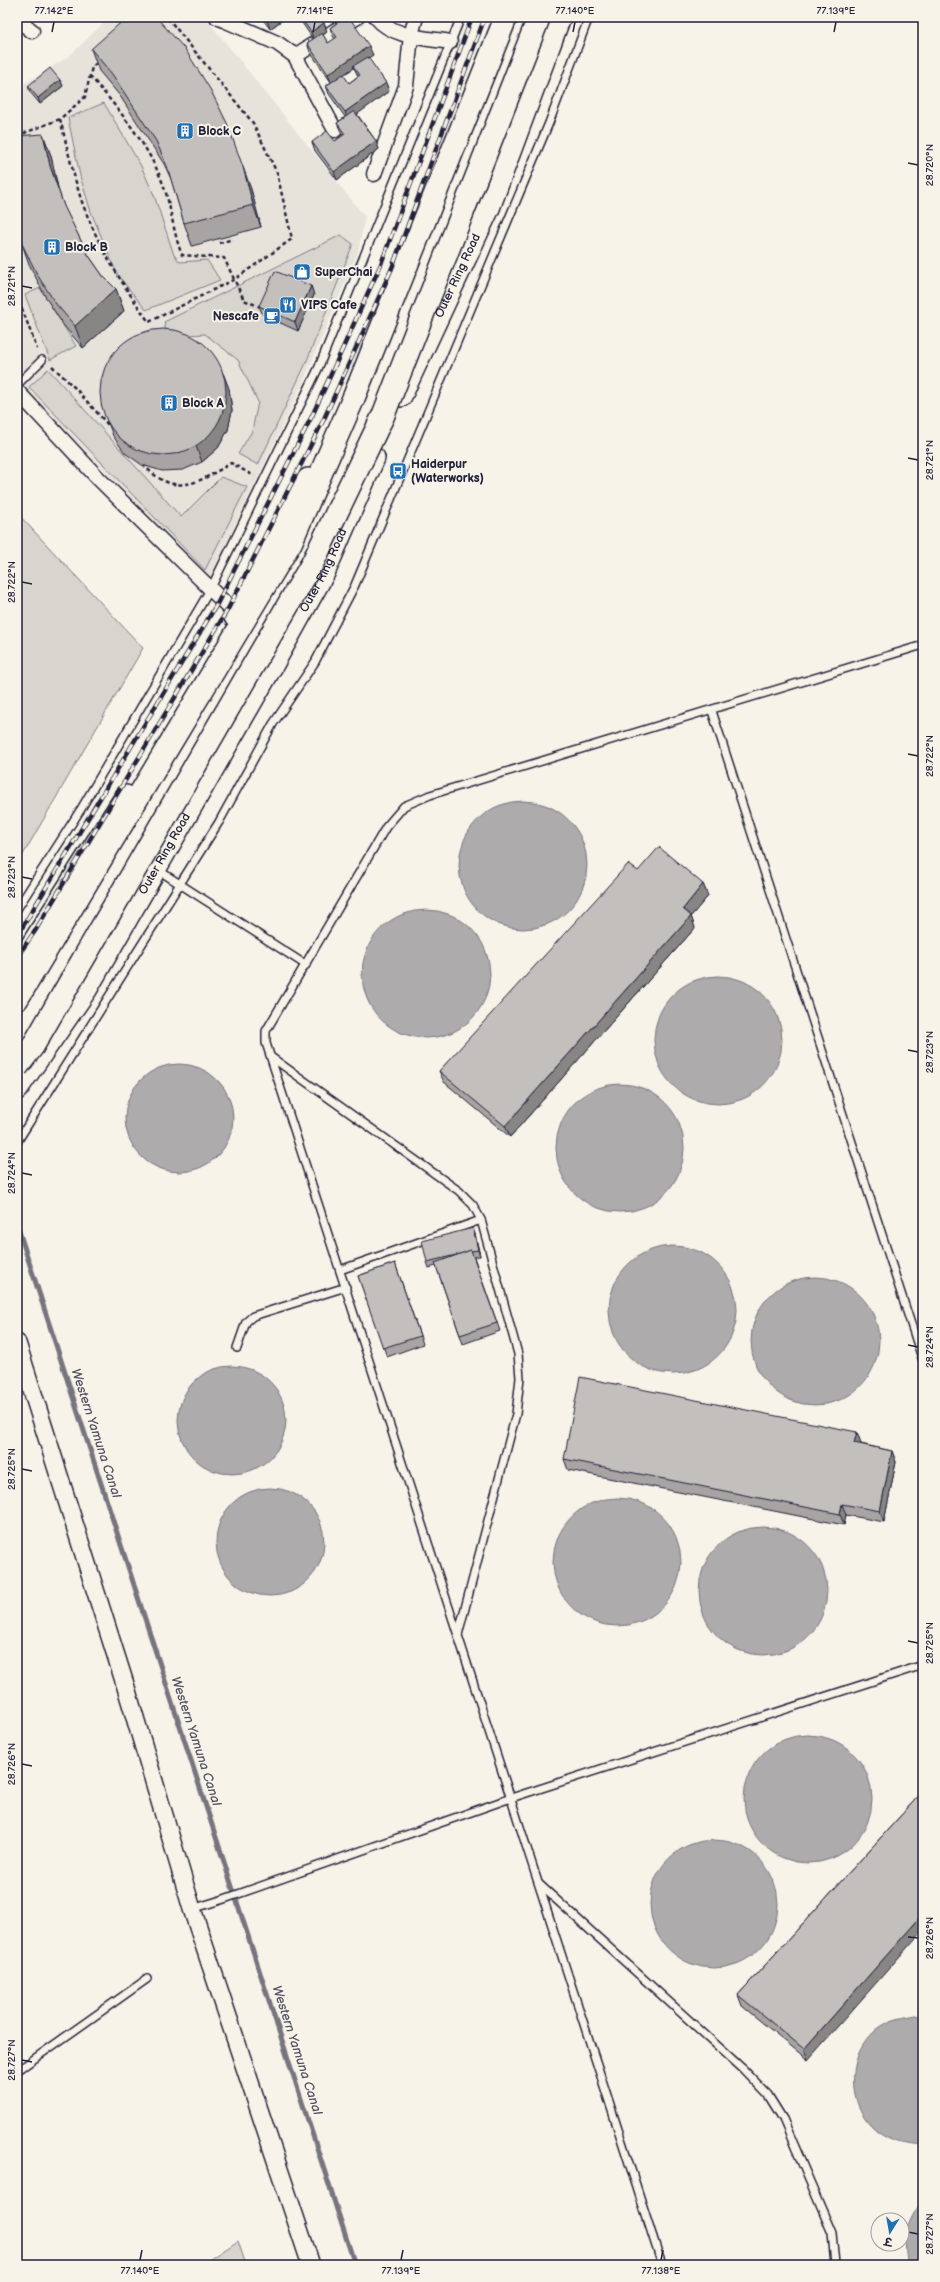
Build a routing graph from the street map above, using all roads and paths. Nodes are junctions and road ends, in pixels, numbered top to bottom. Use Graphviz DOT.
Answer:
graph roads {
  1 [pos="166,17"];
  2 [pos="217,17"];
  3 [pos="357,17"];
  4 [pos="376,17"];
  5 [pos="416,17"];
  6 [pos="461,17"];
  7 [pos="495,17"];
  8 [pos="506,17"];
  9 [pos="532,17"];
  10 [pos="589,17"];
  11 [pos="17,19"];
  12 [pos="552,20"];
  13 [pos="32,31"];
  14 [pos="411,35"];
  15 [pos="450,42"];
  16 [pos="295,56"];
  17 [pos="103,57"];
  18 [pos="90,76"];
  19 [pos="60,119"];
  20 [pos="335,130"];
  21 [pos="17,136"];
  22 [pos="374,174"];
  23 [pos="225,237"];
  24 [pos="234,240"];
  25 [pos="226,241"];
  26 [pos="219,243"];
  27 [pos="235,279"];
  28 [pos="17,295"];
  29 [pos="265,308"];
  30 [pos="42,360"];
  31 [pos="17,385"];
  32 [pos="17,391"];
  33 [pos="115,433"];
  34 [pos="140,461"];
  35 [pos="263,482"];
  36 [pos="211,588"];
  37 [pos="236,614"];
  38 [pos="923,645"];
  39 [pos="712,711"];
  40 [pos="156,868"];
  41 [pos="181,885"];
  42 [pos="17,909"];
  43 [pos="306,965"];
  44 [pos="17,968"];
  45 [pos="17,999"];
  46 [pos="271,1057"];
  47 [pos="17,1067"];
  48 [pos="17,1089"];
  49 [pos="17,1142"];
  50 [pos="481,1220"];
  51 [pos="340,1270"];
  52 [pos="346,1288"];
  53 [pos="17,1343"];
  54 [pos="237,1348"];
  55 [pos="923,1361"];
  56 [pos="458,1635"];
  57 [pos="923,1666"];
  58 [pos="511,1798"];
  59 [pos="539,1883"];
  60 [pos="192,1909"];
  61 [pos="147,1979"];
  62 [pos="17,2071"];
  63 [pos="311,2265"];
  64 [pos="662,2265"];
  65 [pos="834,2265"];
  1 -- 27 [label="path"];
  2 -- 16 [label="street"];
  3 -- 16 [label="street"];
  4 -- 14 [label="street"];
  5 -- 14 [label="street"];
  6 -- 15 [label="lane"];
  7 -- 37 [label="main road"];
  8 -- 45 [label="highway"];
  9 -- 12 [label="main road"];
  10 -- 41 [label="lane"];
  11 -- 13 [label="street"];
  12 -- 40 [label="main road, Outer Ring Road"];
  12 -- 47 [label="highway, Outer Ring Road, bridge"];
  14 -- 15 [label="street"];
  14 -- 22 [label="street"];
  15 -- 35 [label="lane"];
  16 -- 20 [label="street"];
  17 -- 18 [label="path"];
  18 -- 19 [label="path"];
  18 -- 27 [label="path"];
  19 -- 21 [label="path"];
  19 -- 27 [label="path"];
  23 -- 25 [label="path"];
  24 -- 25 [label="path"];
  25 -- 26 [label="path"];
  27 -- 29 [label="path"];
  28 -- 30 [label="path"];
  30 -- 31 [label="lane"];
  30 -- 33 [label="path"];
  32 -- 36 [label="street"];
  34 -- 35 [label="path"];
  35 -- 36 [label="lane"];
  36 -- 37 [label="street"];
  36 -- 42 [label="lane"];
  37 -- 44 [label="main road"];
  38 -- 39 [label="lane"];
  39 -- 43 [label="lane"];
  39 -- 55 [label="lane"];
  40 -- 41 [label="lane"];
  40 -- 48 [label="main road, Outer Ring Road"];
  41 -- 43 [label="lane"];
  41 -- 49 [label="lane"];
  43 -- 46 [label="lane"];
  46 -- 50 [label="lane"];
  46 -- 51 [label="lane"];
  50 -- 51 [label="lane"];
  50 -- 56 [label="lane"];
  51 -- 52 [label="lane"];
  52 -- 54 [label="lane"];
  52 -- 56 [label="lane"];
  53 -- 60 [label="street"];
  56 -- 58 [label="lane"];
  57 -- 58 [label="lane"];
  58 -- 59 [label="lane"];
  58 -- 60 [label="lane"];
  59 -- 64 [label="lane"];
  59 -- 65 [label="lane"];
  60 -- 63 [label="street"];
  61 -- 62 [label="lane"];
}
